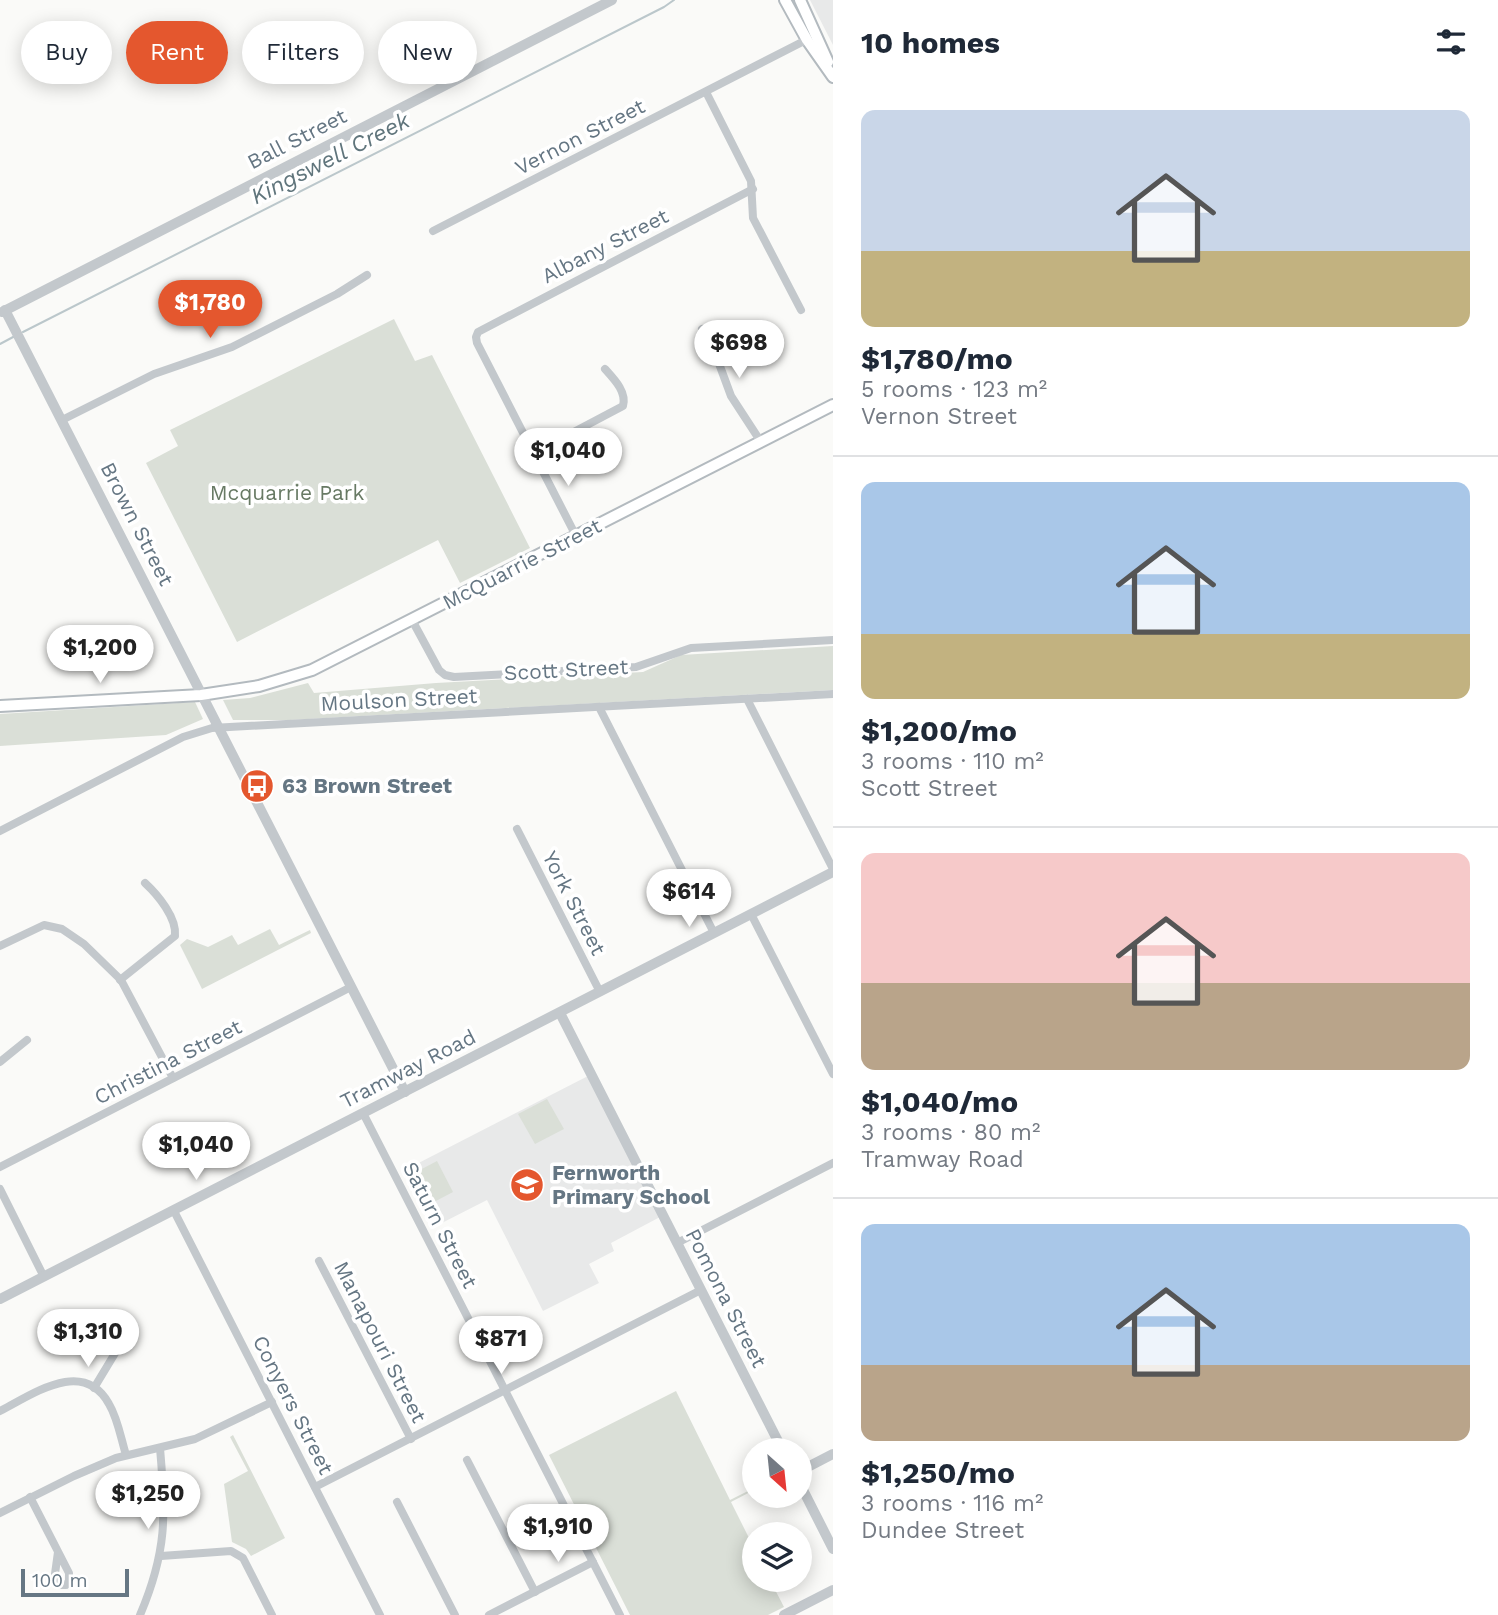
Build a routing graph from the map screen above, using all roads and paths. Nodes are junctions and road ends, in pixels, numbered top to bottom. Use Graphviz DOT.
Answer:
graph roads {
  1 [pos="612,0"];
  2 [pos="785,0"];
  3 [pos="800,0"];
  4 [pos="812,37"];
  5 [pos="833,76"];
  6 [pos="706,92"];
  7 [pos="753,189"];
  8 [pos="433,231"];
  9 [pos="367,275"];
  10 [pos="801,310"];
  11 [pos="3,312"];
  12 [pos="702,329"];
  13 [pos="605,369"];
  14 [pos="833,405"];
  15 [pos="62,420"];
  16 [pos="761,442"];
  17 [pos="534,453"];
  18 [pos="576,536"];
  19 [pos="412,620"];
  20 [pos="833,640"];
  21 [pos="833,694"];
  22 [pos="201,695"];
  23 [pos="747,699"];
  24 [pos="0,706"];
  25 [pos="599,707"];
  26 [pos="219,727"];
  27 [pos="517,829"];
  28 [pos="0,831"];
  29 [pos="833,870"];
  30 [pos="145,883"];
  31 [pos="751,914"];
  32 [pos="714,933"];
  33 [pos="0,946"];
  34 [pos="120,980"];
  35 [pos="351,987"];
  36 [pos="600,992"];
  37 [pos="559,1013"];
  38 [pos="27,1040"];
  39 [pos="0,1062"];
  40 [pos="833,1074"];
  41 [pos="173,1079"];
  42 [pos="405,1092"];
  43 [pos="363,1113"];
  44 [pos="833,1163"];
  45 [pos="0,1167"];
  46 [pos="0,1189"];
  47 [pos="174,1211"];
  48 [pos="677,1243"];
  49 [pos="319,1261"];
  50 [pos="44,1277"];
  51 [pos="701,1290"];
  52 [pos="0,1299"];
  53 [pos="132,1338"];
  54 [pos="94,1388"];
  55 [pos="506,1390"];
  56 [pos="272,1402"];
  57 [pos="0,1411"];
  58 [pos="411,1438"];
  59 [pos="776,1438"];
  60 [pos="160,1448"];
  61 [pos="833,1454"];
  62 [pos="126,1455"];
  63 [pos="467,1460"];
  64 [pos="812,1465"];
  65 [pos="315,1487"];
  66 [pos="30,1497"];
  67 [pos="397,1502"];
  68 [pos="812,1508"];
  69 [pos="0,1513"];
  70 [pos="833,1549"];
  71 [pos="58,1552"];
  72 [pos="161,1556"];
  73 [pos="593,1562"];
  74 [pos="833,1590"];
  75 [pos="535,1592"];
  76 [pos="140,1615"];
  77 [pos="272,1615"];
  78 [pos="380,1615"];
  79 [pos="454,1615"];
  80 [pos="489,1615"];
  81 [pos="621,1615"];
  82 [pos="784,1615"];
  1 -- 11 [label="street, Ball Street"];
  2 -- 4 [label="main road"];
  3 -- 4 [label="main road"];
  4 -- 5 [label="main road"];
  4 -- 6 [label="street, Vernon Street"];
  6 -- 7 [label="street"];
  6 -- 8 [label="street, Vernon Street"];
  7 -- 10 [label="street"];
  7 -- 17 [label="street, Albany Street"];
  9 -- 15 [label="street"];
  11 -- 15 [label="street, Brown Street"];
  12 -- 16 [label="street"];
  13 -- 17 [label="street"];
  14 -- 16 [label="main road, McQuarrie Street"];
  15 -- 22 [label="street, Brown Street"];
  16 -- 18 [label="main road, McQuarrie Street"];
  17 -- 18 [label="street"];
  18 -- 19 [label="main road, McQuarrie Street"];
  19 -- 20 [label="street, Scott Street"];
  19 -- 22 [label="main road, McQuarrie Street"];
  21 -- 23 [label="street, Moulson Street"];
  22 -- 24 [label="main road"];
  22 -- 26 [label="street, Brown Street"];
  23 -- 25 [label="street, Moulson Street"];
  23 -- 29 [label="street"];
  25 -- 26 [label="street, Moulson Street"];
  25 -- 32 [label="street"];
  26 -- 28 [label="street"];
  26 -- 35 [label="street, Brown Street"];
  27 -- 36 [label="street, York Street"];
  29 -- 31 [label="street, Tramway Road"];
  30 -- 34 [label="street"];
  31 -- 32 [label="street, Tramway Road"];
  31 -- 40 [label="street"];
  32 -- 36 [label="street, Tramway Road"];
  33 -- 34 [label="street"];
  34 -- 41 [label="street"];
  35 -- 41 [label="street, Christina Street"];
  35 -- 42 [label="street, Brown Street"];
  36 -- 37 [label="street, Tramway Road"];
  37 -- 42 [label="street, Tramway Road"];
  37 -- 48 [label="street, Pomona Street"];
  38 -- 39 [label="street"];
  41 -- 45 [label="street, Christina Street"];
  42 -- 43 [label="street, Tramway Road"];
  43 -- 47 [label="street, Tramway Road"];
  43 -- 55 [label="street, Saturn Street"];
  44 -- 48 [label="street"];
  46 -- 50 [label="street"];
  47 -- 50 [label="street, Tramway Road"];
  47 -- 56 [label="street, Conyers Street"];
  48 -- 51 [label="street, Pomona Street"];
  49 -- 58 [label="street, Manapouri Street"];
  50 -- 52 [label="street, Tramway Road"];
  51 -- 55 [label="street"];
  51 -- 59 [label="street, Pomona Street"];
  53 -- 54 [label="street"];
  54 -- 57 [label="street"];
  54 -- 62 [label="street"];
  55 -- 58 [label="street"];
  55 -- 73 [label="street, Saturn Street"];
  56 -- 60 [label="street"];
  56 -- 65 [label="street, Conyers Street"];
  58 -- 65 [label="street"];
  60 -- 62 [label="street"];
  60 -- 72 [label="street"];
  61 -- 64 [label="street"];
  62 -- 66 [label="street"];
  63 -- 75 [label="street"];
  65 -- 78 [label="street, Conyers Street"];
  66 -- 69 [label="street"];
  66 -- 71 [label="street"];
  67 -- 79 [label="street"];
  68 -- 70 [label="street"];
  72 -- 76 [label="street"];
  72 -- 77 [label="street"];
  73 -- 75 [label="street"];
  73 -- 81 [label="street, Saturn Street"];
  74 -- 82 [label="street"];
  75 -- 80 [label="street"];
}
